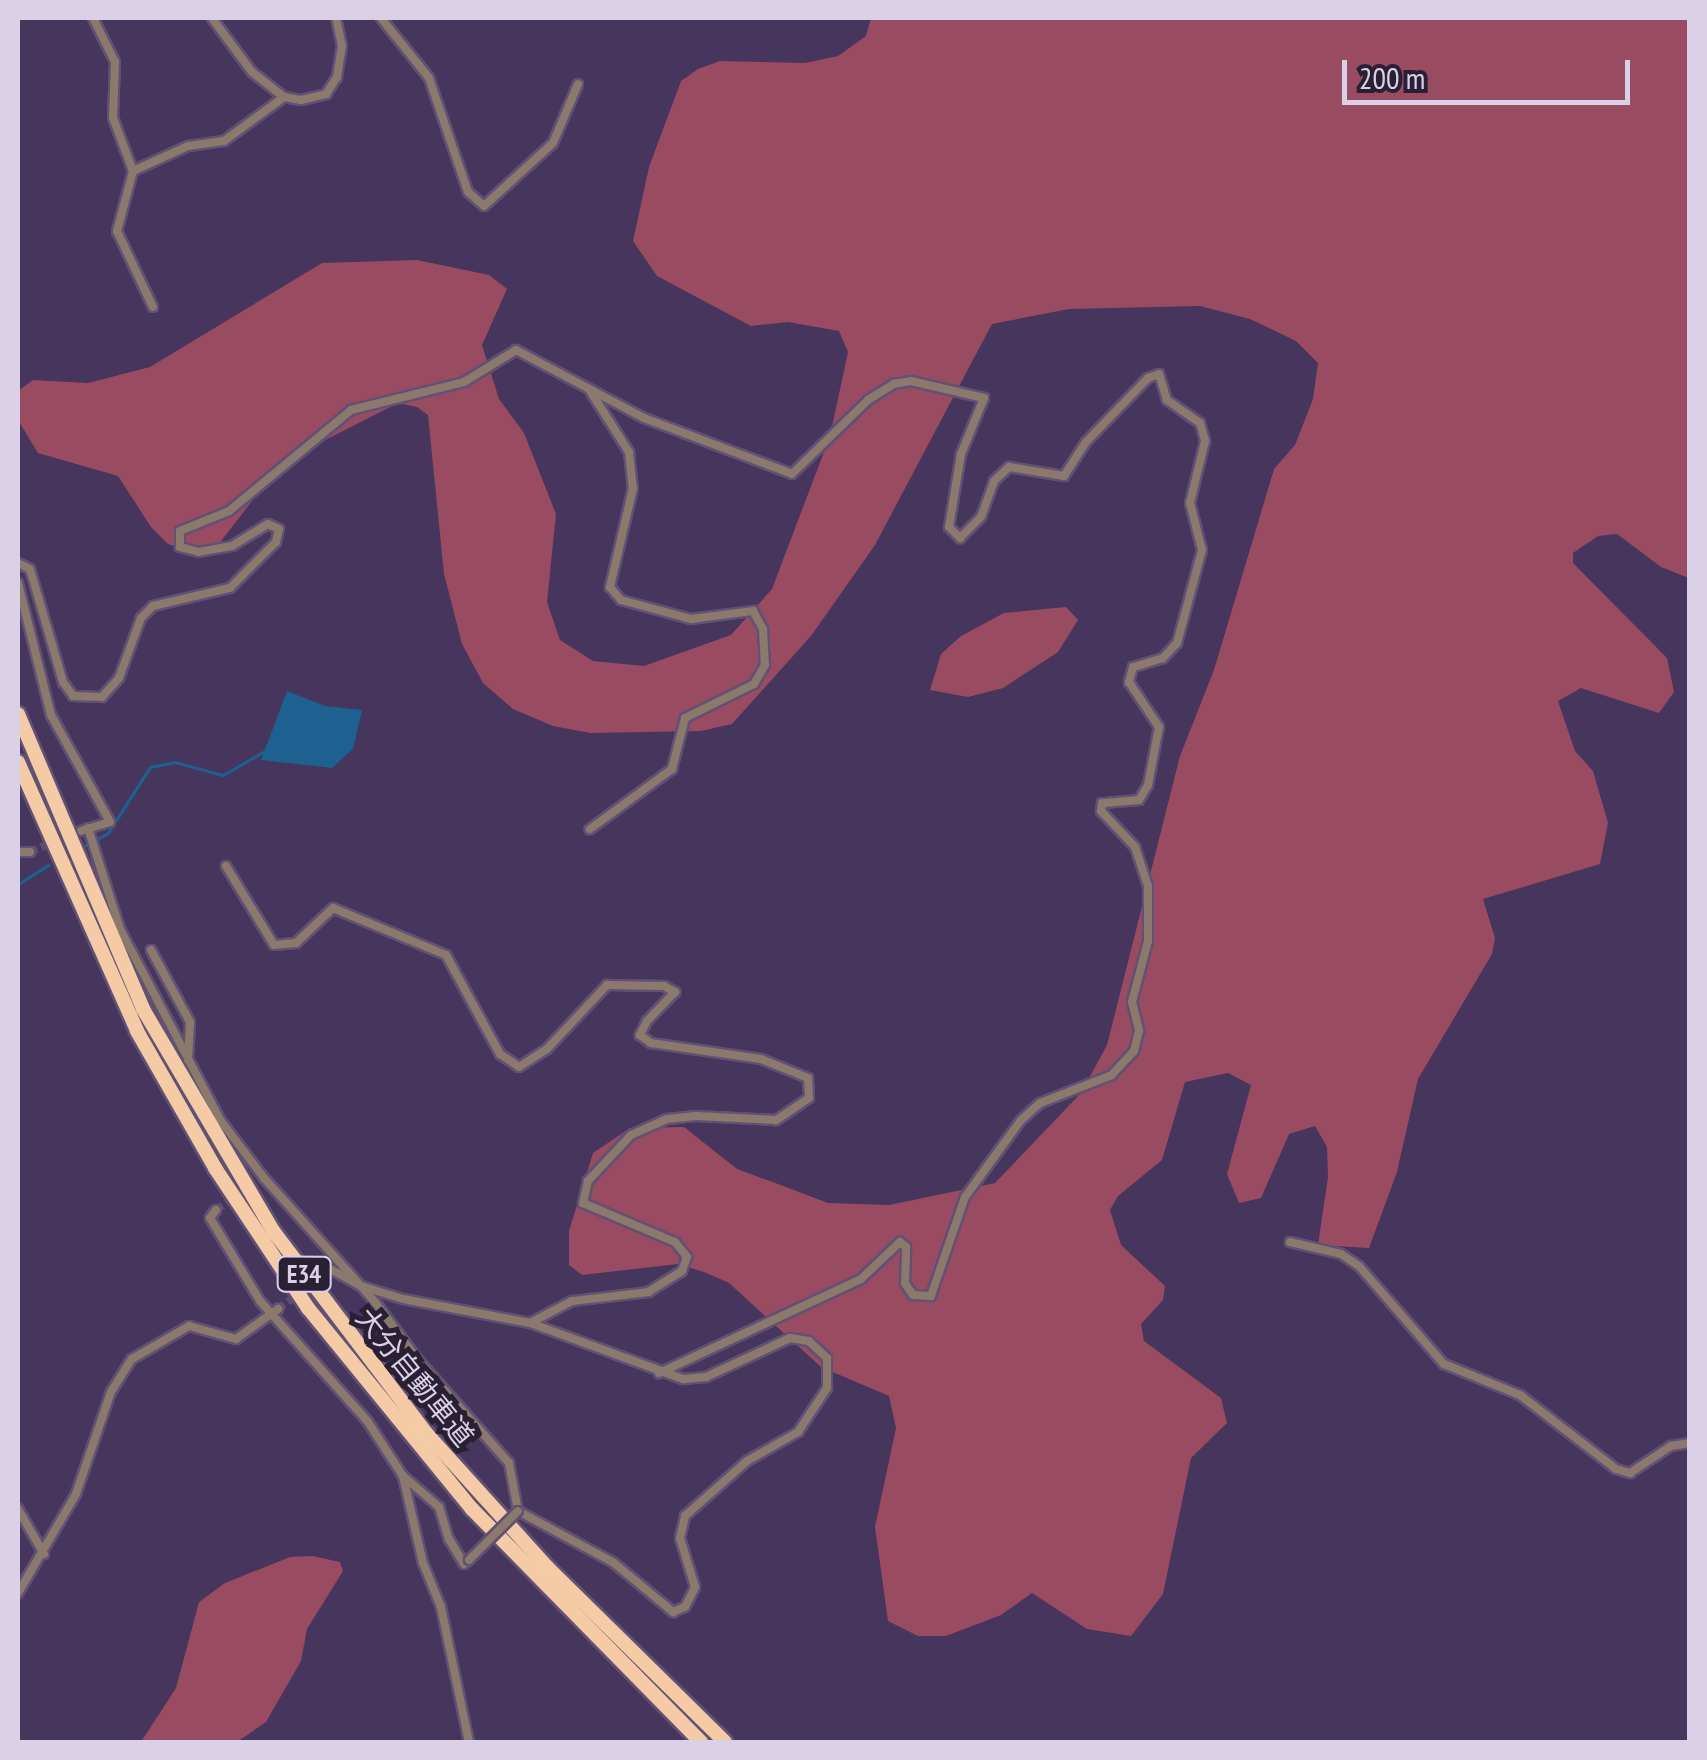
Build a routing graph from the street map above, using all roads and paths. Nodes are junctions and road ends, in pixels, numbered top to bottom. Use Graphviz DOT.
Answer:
graph roads {
  1 [pos="93,18"];
  2 [pos="212,18"];
  3 [pos="336,18"];
  4 [pos="381,18"];
  5 [pos="578,84"];
  6 [pos="284,97"];
  7 [pos="133,172"];
  8 [pos="153,307"];
  9 [pos="586,385"];
  10 [pos="18,563"];
  11 [pos="18,583"];
  12 [pos="18,714"];
  13 [pos="18,762"];
  14 [pos="18,778"];
  15 [pos="590,829"];
  16 [pos="18,852"];
  17 [pos="30,852"];
  18 [pos="226,866"];
  19 [pos="65,881"];
  20 [pos="151,950"];
  21 [pos="188,1060"];
  22 [pos="264,1178"];
  23 [pos="254,1185"];
  24 [pos="216,1210"];
  25 [pos="1290,1242"];
  26 [pos="332,1270"];
  27 [pos="361,1286"];
  28 [pos="275,1311"];
  29 [pos="530,1323"];
  30 [pos="658,1372"];
  31 [pos="1690,1443"];
  32 [pos="404,1476"];
  33 [pos="18,1509"];
  34 [pos="518,1511"];
  35 [pos="44,1554"];
  36 [pos="18,1593"];
  37 [pos="469,1742"];
  38 [pos="702,1742"];
  39 [pos="725,1742"];
  1 -- 7 [label="street"];
  2 -- 6 [label="street"];
  3 -- 6 [label="street"];
  4 -- 5 [label="street"];
  6 -- 7 [label="street"];
  7 -- 8 [label="street"];
  9 -- 10 [label="street"];
  9 -- 15 [label="street"];
  9 -- 30 [label="street"];
  11 -- 21 [label="street"];
  12 -- 39 [label="highway, 大分自動車道 / E34"];
  13 -- 19 [label="highway, 大分自動車道 / E34"];
  14 -- 19 [label="highway"];
  16 -- 17 [label="street"];
  18 -- 29 [label="street"];
  19 -- 38 [label="highway, 大分自動車道 / E34"];
  20 -- 21 [label="street"];
  21 -- 22 [label="street"];
  22 -- 23 [label="street"];
  22 -- 27 [label="street"];
  24 -- 28 [label="street"];
  25 -- 31 [label="street"];
  26 -- 27 [label="street"];
  27 -- 29 [label="street"];
  27 -- 34 [label="street"];
  28 -- 32 [label="street"];
  28 -- 35 [label="street"];
  29 -- 30 [label="street"];
  30 -- 34 [label="street"];
  32 -- 34 [label="street, bridge"];
  32 -- 37 [label="street"];
  33 -- 35 [label="street"];
  35 -- 36 [label="street"];
}
